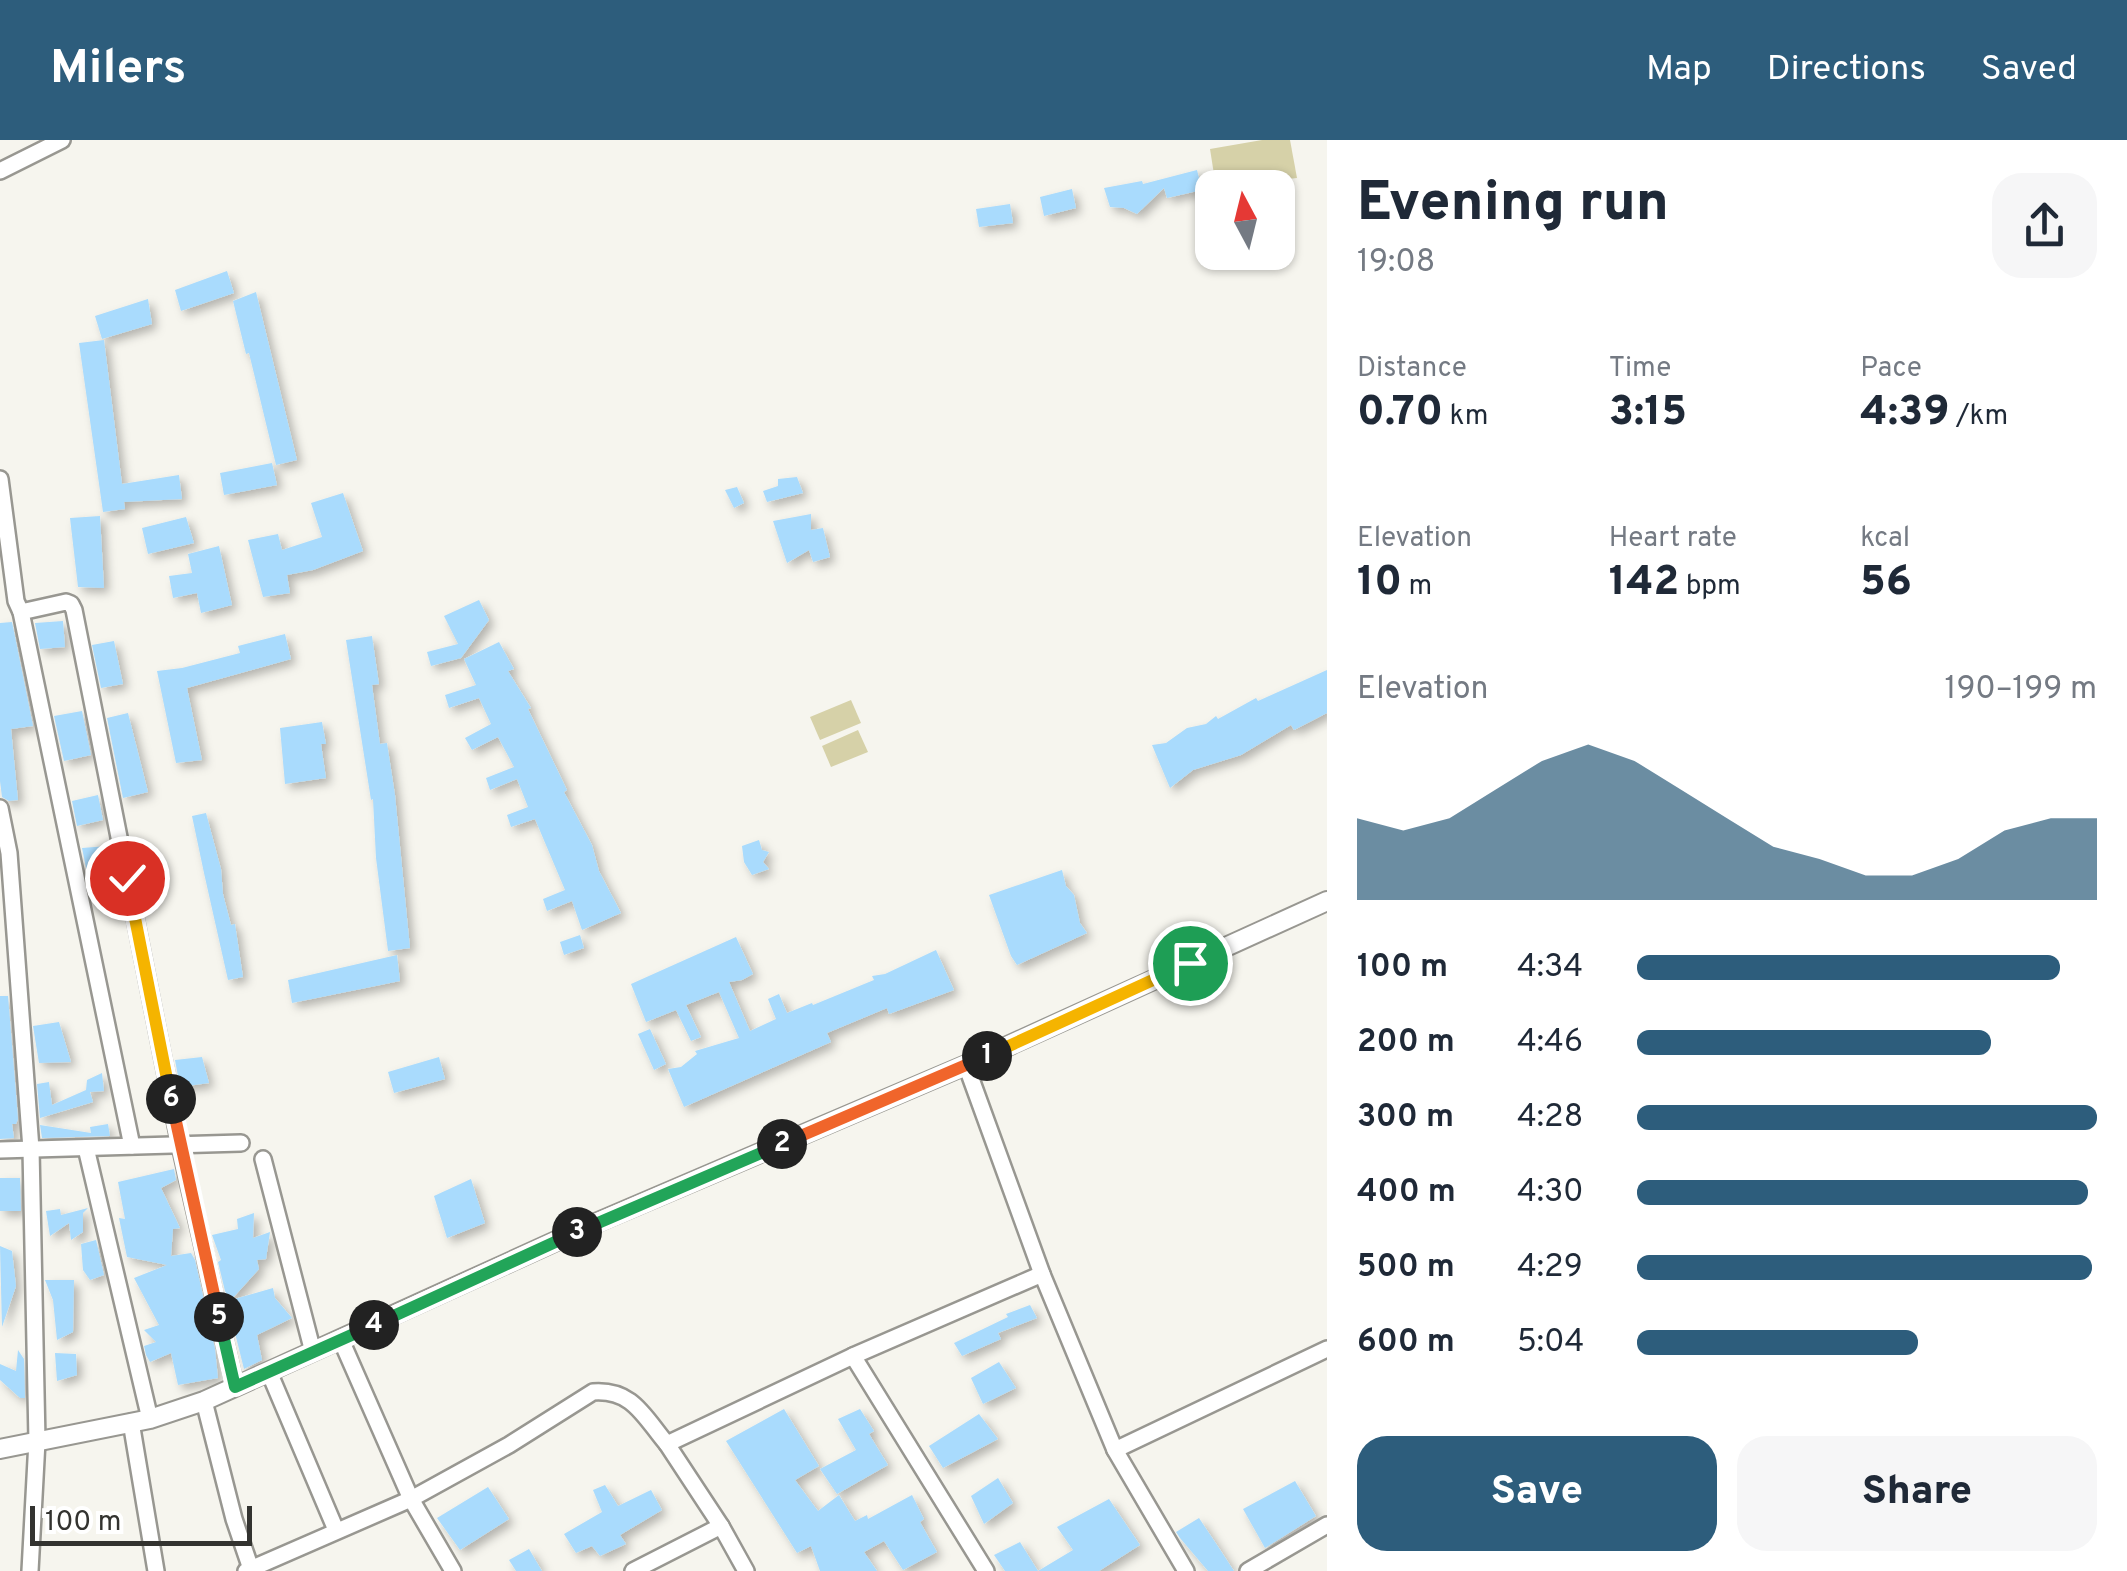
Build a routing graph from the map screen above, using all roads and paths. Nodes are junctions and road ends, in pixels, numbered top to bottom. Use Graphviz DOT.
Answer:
graph roads {
  1 [pos="62,140"];
  2 [pos="0,172"];
  3 [pos="0,480"];
  4 [pos="12,606"];
  5 [pos="0,808"];
  6 [pos="1327,901"];
  7 [pos="966,1065"];
  8 [pos="240,1143"];
  9 [pos="180,1145"];
  10 [pos="132,1146"];
  11 [pos="86,1148"];
  12 [pos="31,1149"];
  13 [pos="0,1150"];
  14 [pos="263,1160"];
  15 [pos="1042,1274"];
  16 [pos="341,1340"];
  17 [pos="1327,1348"];
  18 [pos="313,1352"];
  19 [pos="853,1356"];
  20 [pos="269,1372"];
  21 [pos="235,1387"];
  22 [pos="204,1400"];
  23 [pos="150,1419"];
  24 [pos="131,1422"];
  25 [pos="37,1442"];
  26 [pos="666,1444"];
  27 [pos="0,1448"];
  28 [pos="1115,1450"];
  29 [pos="411,1498"];
  30 [pos="1327,1525"];
  31 [pos="721,1526"];
  32 [pos="336,1530"];
  33 [pos="248,1570"];
  34 [pos="30,1571"];
  35 [pos="156,1571"];
  36 [pos="453,1571"];
  37 [pos="633,1571"];
  38 [pos="746,1571"];
  39 [pos="986,1571"];
  40 [pos="1186,1571"];
  41 [pos="1248,1571"];
  1 -- 2 [label="street"];
  3 -- 4 [label="street"];
  4 -- 9 [label="street"];
  4 -- 10 [label="street"];
  5 -- 12 [label="street"];
  6 -- 7 [label="street"];
  7 -- 15 [label="street"];
  7 -- 16 [label="street"];
  8 -- 9 [label="street"];
  9 -- 10 [label="street"];
  9 -- 21 [label="street"];
  10 -- 11 [label="street"];
  11 -- 12 [label="street"];
  11 -- 23 [label="street"];
  12 -- 13 [label="street"];
  12 -- 25 [label="street"];
  14 -- 18 [label="street"];
  15 -- 19 [label="street"];
  15 -- 28 [label="street"];
  16 -- 18 [label="street"];
  16 -- 29 [label="street"];
  17 -- 28 [label="street"];
  18 -- 20 [label="street"];
  19 -- 26 [label="street"];
  19 -- 39 [label="street"];
  20 -- 21 [label="street"];
  20 -- 32 [label="street"];
  21 -- 22 [label="street"];
  22 -- 23 [label="street"];
  22 -- 33 [label="street"];
  23 -- 24 [label="street"];
  24 -- 25 [label="street"];
  24 -- 35 [label="street"];
  25 -- 27 [label="street"];
  25 -- 34 [label="street"];
  26 -- 29 [label="street"];
  26 -- 31 [label="street"];
  28 -- 40 [label="street"];
  29 -- 32 [label="street"];
  29 -- 36 [label="street"];
  30 -- 41 [label="street"];
  31 -- 37 [label="street"];
  31 -- 38 [label="street"];
  32 -- 33 [label="street"];
}
